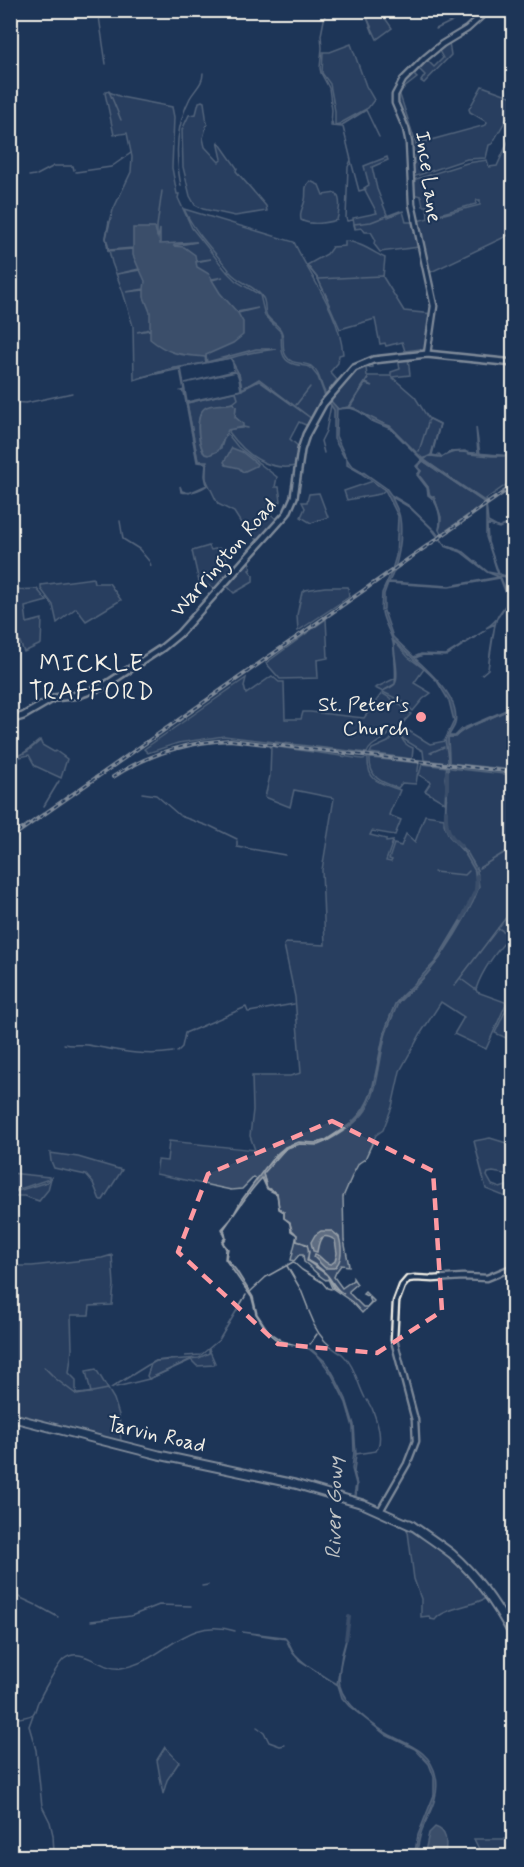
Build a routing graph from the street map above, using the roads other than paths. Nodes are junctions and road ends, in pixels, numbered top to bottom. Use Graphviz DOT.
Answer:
graph roads {
  1 [pos="488,10"];
  2 [pos="427,354"];
  3 [pos="513,363"];
  4 [pos="10,720"];
  5 [pos="513,1268"];
  6 [pos="10,1417"];
  7 [pos="380,1509"];
  8 [pos="513,1637"];
  1 -- 2 [label="main road, Ince Lane"];
  2 -- 3 [label="main road, Warrington Road"];
  2 -- 4 [label="main road, Warrington Road"];
  5 -- 7 [label="main road"];
  6 -- 7 [label="highway, Tarvin Road"];
  7 -- 8 [label="highway, Tarvin Road"];
}
